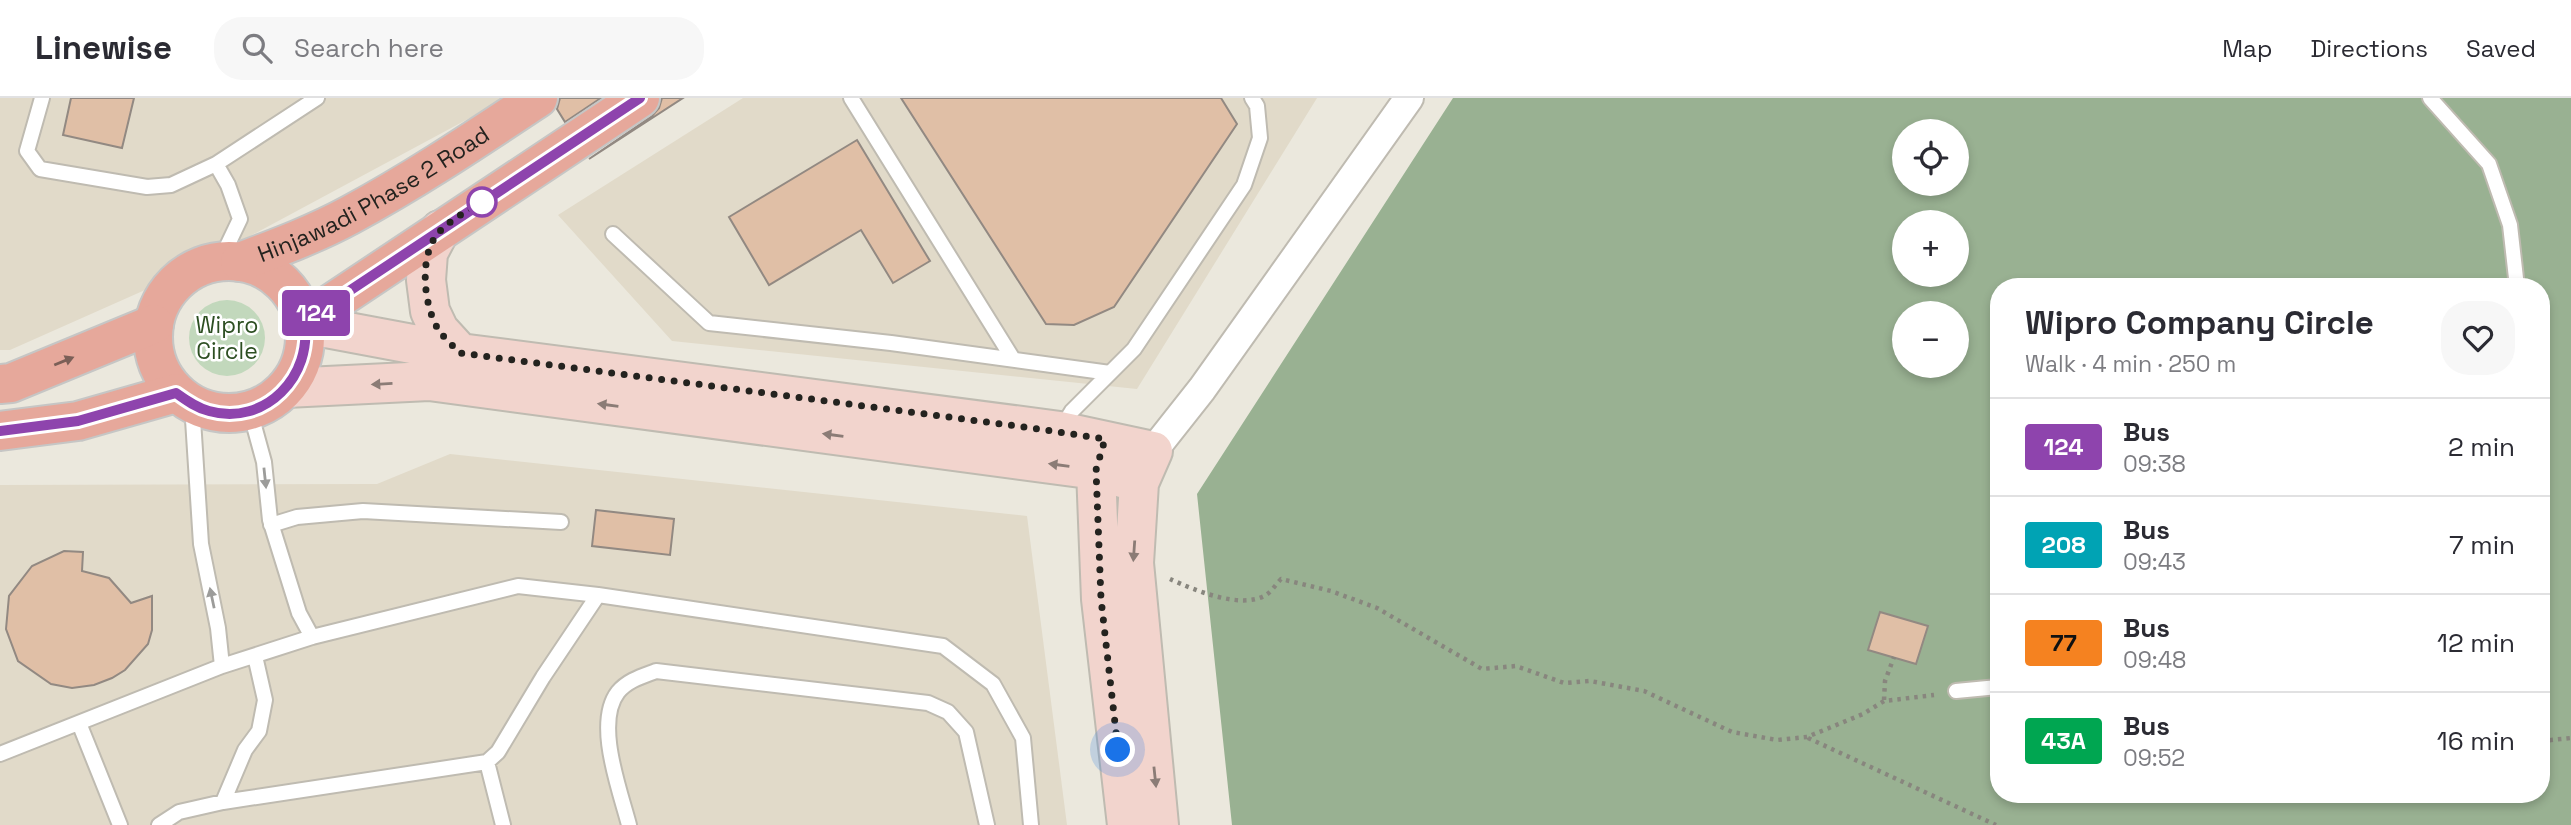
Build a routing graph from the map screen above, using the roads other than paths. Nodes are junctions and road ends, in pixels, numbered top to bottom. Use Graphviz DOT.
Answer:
graph roads {
  1 [pos="42,98"];
  2 [pos="317,98"];
  3 [pos="538,98"];
  4 [pos="640,98"];
  5 [pos="851,98"];
  6 [pos="1409,98"];
  7 [pos="2430,98"];
  8 [pos="1258,101"];
  9 [pos="216,163"];
  10 [pos="440,230"];
  11 [pos="613,234"];
  12 [pos="230,262"];
  13 [pos="2516,278"];
  14 [pos="305,322"];
  15 [pos="154,324"];
  16 [pos="460,353"];
  17 [pos="1013,359"];
  18 [pos="1110,373"];
  19 [pos="0,384"];
  20 [pos="286,388"];
  21 [pos="184,399"];
  22 [pos="250,411"];
  23 [pos="0,431"];
  24 [pos="1060,431"];
  25 [pos="1101,455"];
  26 [pos="1146,467"];
  27 [pos="561,522"];
  28 [pos="271,525"];
  29 [pos="598,595"];
  30 [pos="312,637"];
  31 [pos="255,656"];
  32 [pos="222,666"];
  33 [pos="1990,688"];
  34 [pos="1956,691"];
  35 [pos="79,723"];
  36 [pos="0,754"];
  37 [pos="487,762"];
  38 [pos="223,802"];
  39 [pos="120,825"];
  40 [pos="159,825"];
  41 [pos="503,825"];
  42 [pos="629,825"];
  43 [pos="987,825"];
  44 [pos="1031,825"];
  45 [pos="1127,825"];
  46 [pos="1159,825"];
  1 -- 9 [label="lane"];
  2 -- 9 [label="lane"];
  3 -- 12 [label="main road, Hinjawadi Phase 2 Road"];
  4 -- 10 [label="main road"];
  5 -- 17 [label="lane"];
  6 -- 26 [label="street"];
  7 -- 13 [label="lane"];
  8 -- 18 [label="lane"];
  9 -- 12 [label="lane"];
  10 -- 14 [label="main road"];
  10 -- 16 [label="street"];
  11 -- 17 [label="lane"];
  12 -- 14 [label="main road"];
  12 -- 15 [label="main road"];
  14 -- 16 [label="street"];
  14 -- 20 [label="main road"];
  19 -- 15 [label="main road, one-way"];
  15 -- 21 [label="main road"];
  16 -- 24 [label="street"];
  17 -- 18 [label="lane"];
  18 -- 24 [label="lane"];
  20 -- 22 [label="main road"];
  25 -- 20 [label="street, one-way"];
  21 -- 22 [label="main road"];
  21 -- 23 [label="main road"];
  32 -- 21 [label="lane, one-way"];
  22 -- 28 [label="lane, one-way"];
  24 -- 25 [label="street"];
  25 -- 26 [label="street"];
  25 -- 45 [label="street"];
  26 -- 46 [label="street, one-way"];
  27 -- 28 [label="lane"];
  28 -- 30 [label="lane"];
  29 -- 30 [label="lane"];
  29 -- 37 [label="lane"];
  29 -- 44 [label="lane"];
  30 -- 31 [label="lane"];
  31 -- 32 [label="lane"];
  31 -- 38 [label="lane"];
  32 -- 35 [label="lane"];
  33 -- 34 [label="lane"];
  35 -- 36 [label="lane"];
  35 -- 39 [label="lane"];
  37 -- 38 [label="lane"];
  37 -- 41 [label="lane"];
  38 -- 40 [label="lane"];
  42 -- 43 [label="lane"];
}
